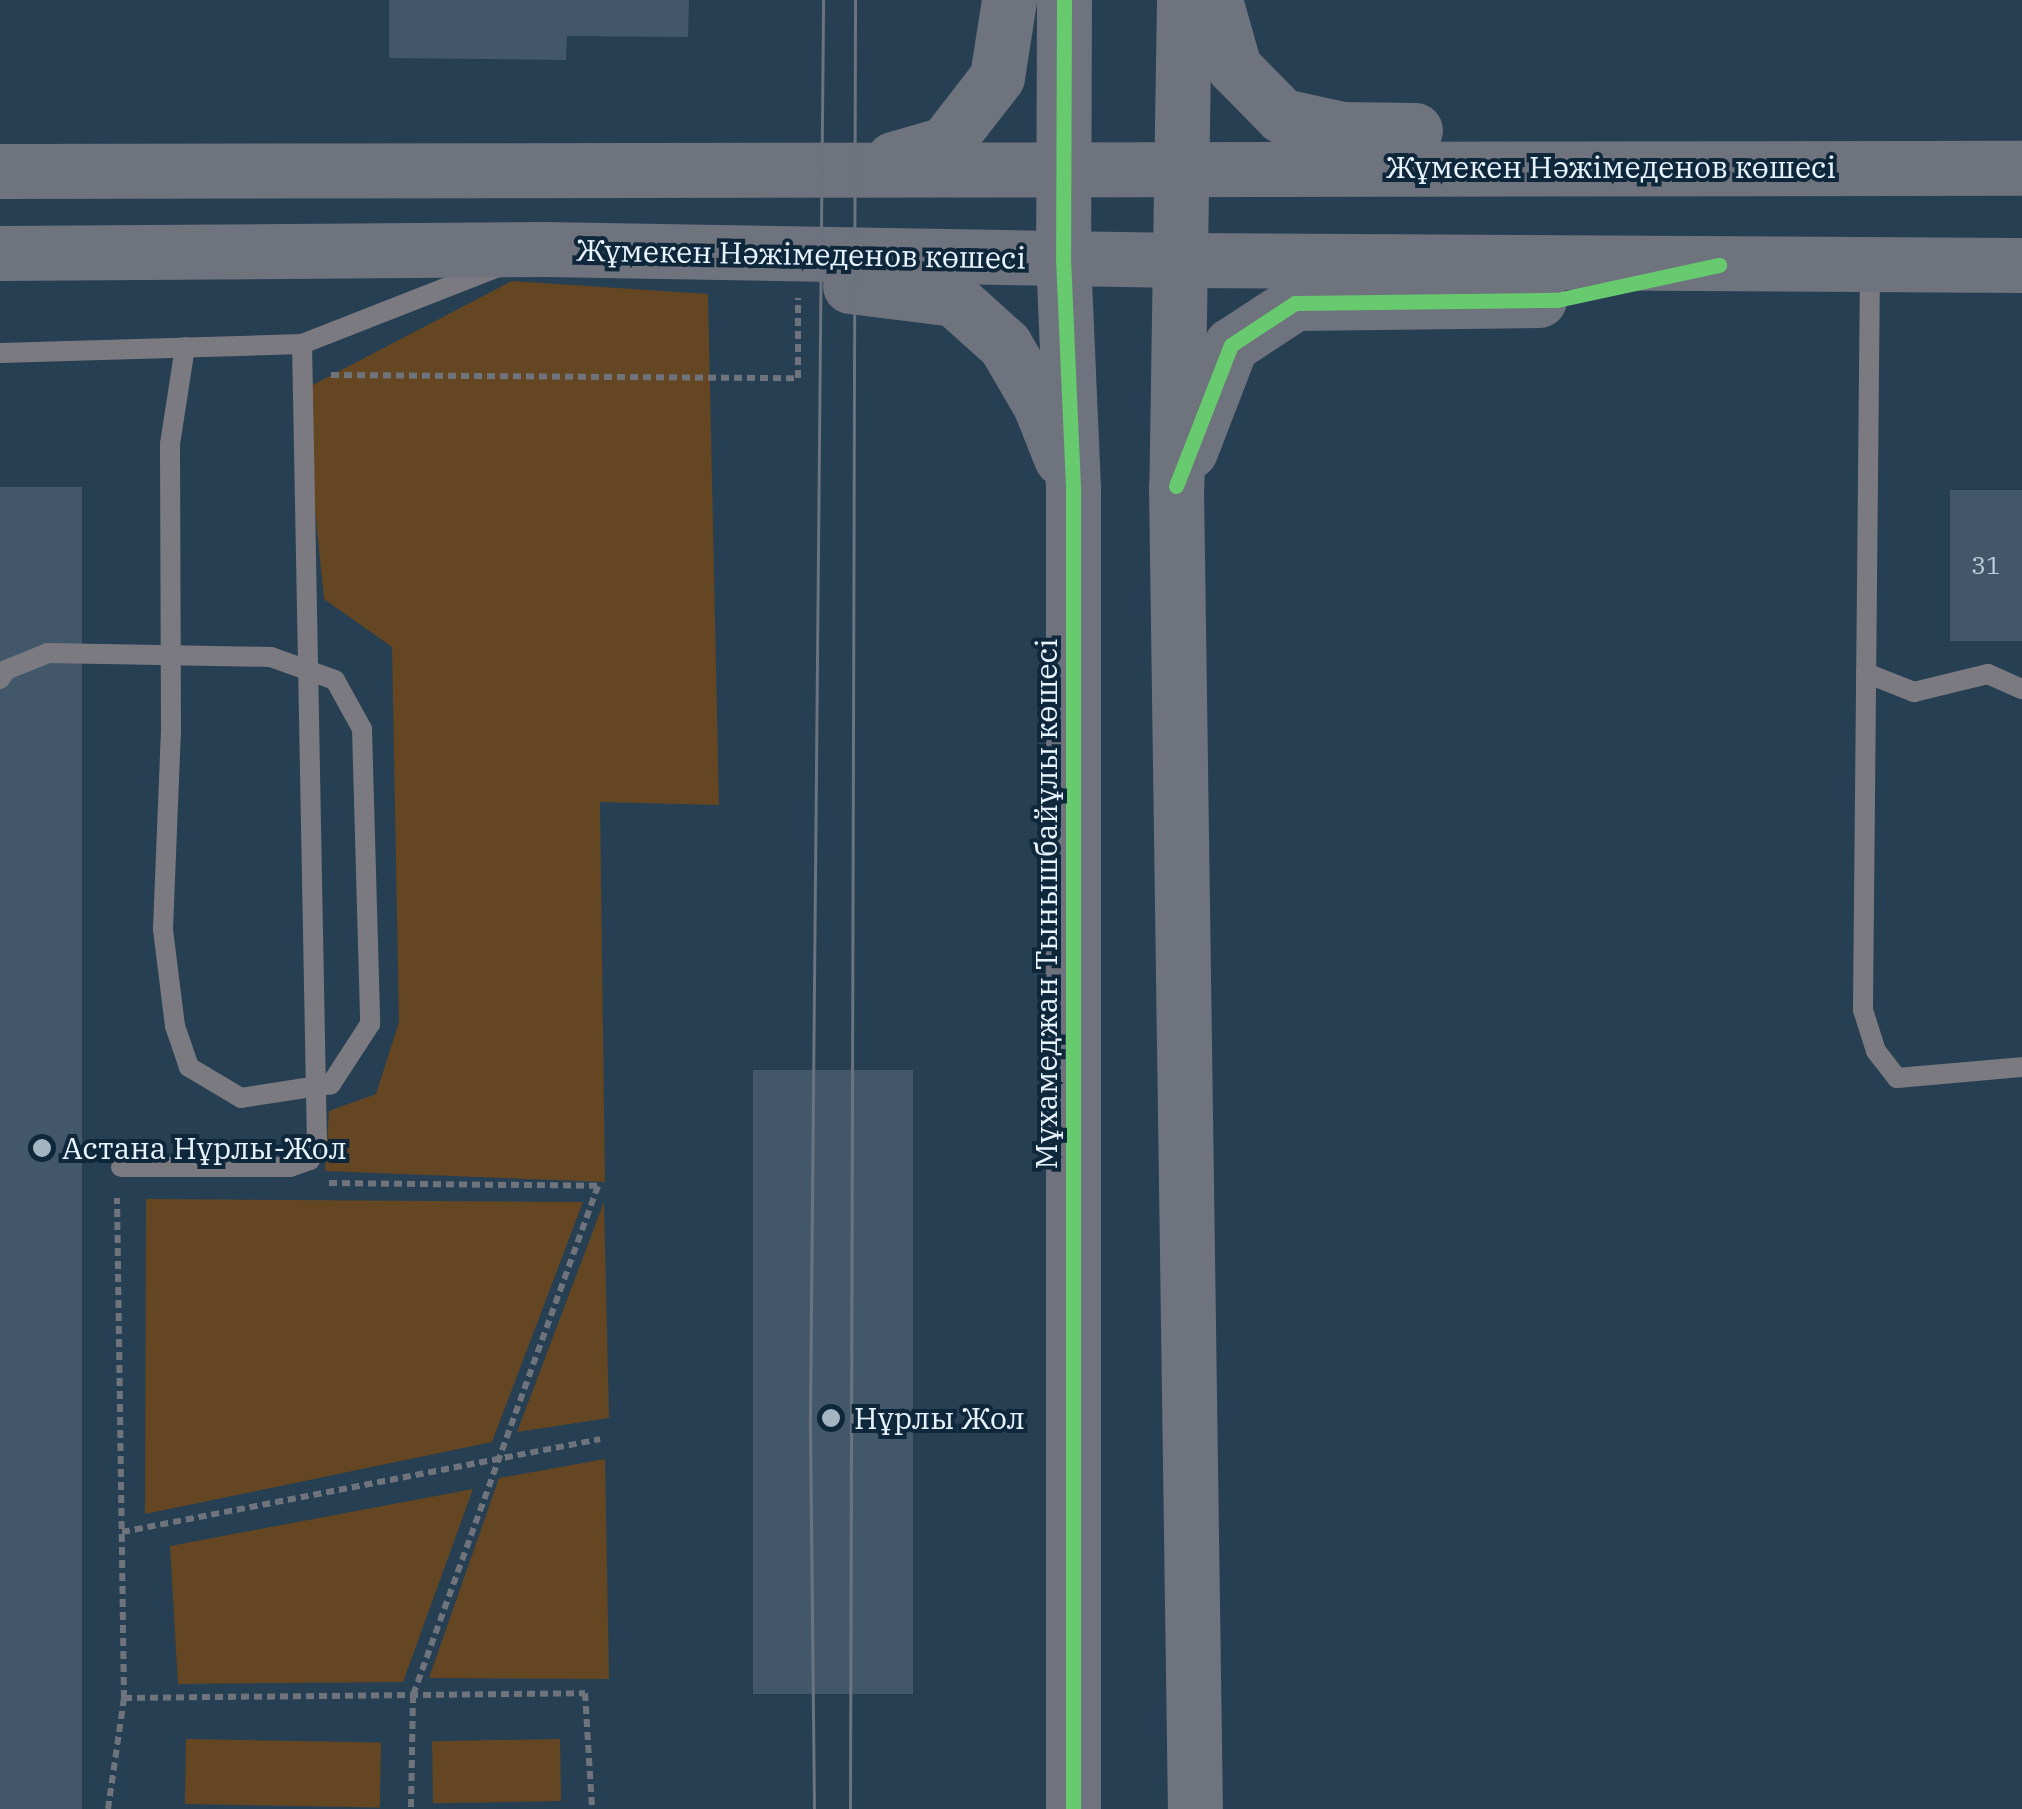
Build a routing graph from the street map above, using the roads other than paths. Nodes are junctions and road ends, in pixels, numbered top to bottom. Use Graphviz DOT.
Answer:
graph roads {
  1 [pos="1009,0"];
  2 [pos="1064,0"];
  3 [pos="1184,0"];
  4 [pos="1215,0"];
  5 [pos="865,166"];
  6 [pos="1064,166"];
  7 [pos="1184,167"];
  8 [pos="1714,168"];
  9 [pos="2022,168"];
  10 [pos="0,171"];
  11 [pos="544,250"];
  12 [pos="0,253"];
  13 [pos="743,255"];
  14 [pos="1063,258"];
  15 [pos="1182,260"];
  16 [pos="1870,264"];
  17 [pos="1719,265"];
  18 [pos="2022,265"];
  19 [pos="302,344"];
  20 [pos="185,347"];
  21 [pos="0,353"];
  22 [pos="1176,486"];
  23 [pos="1074,489"];
  24 [pos="1866,673"];
  25 [pos="0,679"];
  26 [pos="2022,689"];
  27 [pos="2022,1067"];
  28 [pos="118,1174"];
  29 [pos="1073,1809"];
  30 [pos="1196,1809"];
  1 -- 5 [label="street"];
  2 -- 6 [label="street, Мұхамеджан Тынышбайұлы көшесі"];
  3 -- 7 [label="street"];
  4 -- 8 [label="street"];
  5 -- 6 [label="street, Жұмекен Нәжімеденов көшесі"];
  5 -- 10 [label="street, Жұмекен Нәжімеденов көшесі"];
  6 -- 7 [label="street, Жұмекен Нәжімеденов көшесі"];
  6 -- 14 [label="street, Мұхамеджан Тынышбайұлы көшесі"];
  7 -- 8 [label="street, Жұмекен Нәжімеденов көшесі"];
  7 -- 15 [label="street"];
  8 -- 9 [label="street, Жұмекен Нәжімеденов көшесі"];
  11 -- 12 [label="street, Жұмекен Нәжімеденов көшесі"];
  11 -- 13 [label="street, Жұмекен Нәжімеденов көшесі"];
  11 -- 19 [label="lane"];
  13 -- 14 [label="street, Жұмекен Нәжімеденов көшесі"];
  13 -- 23 [label="street"];
  14 -- 15 [label="street, Жұмекен Нәжімеденов көшесі"];
  14 -- 23 [label="street, Мұхамеджан Тынышбайұлы көшесі"];
  15 -- 17 [label="street, Жұмекен Нәжімеденов көшесі"];
  15 -- 22 [label="street"];
  16 -- 17 [label="street, Жұмекен Нәжімеденов көшесі"];
  16 -- 18 [label="street, Жұмекен Нәжімеденов көшесі"];
  16 -- 24 [label="lane"];
  17 -- 22 [label="street"];
  19 -- 20 [label="lane"];
  19 -- 28 [label="lane"];
  20 -- 21 [label="lane"];
  20 -- 25 [label="lane, bridge"];
  22 -- 30 [label="street"];
  23 -- 29 [label="street, Мұхамеджан Тынышбайұлы көшесі"];
  24 -- 26 [label="lane"];
  24 -- 27 [label="lane"];
}
